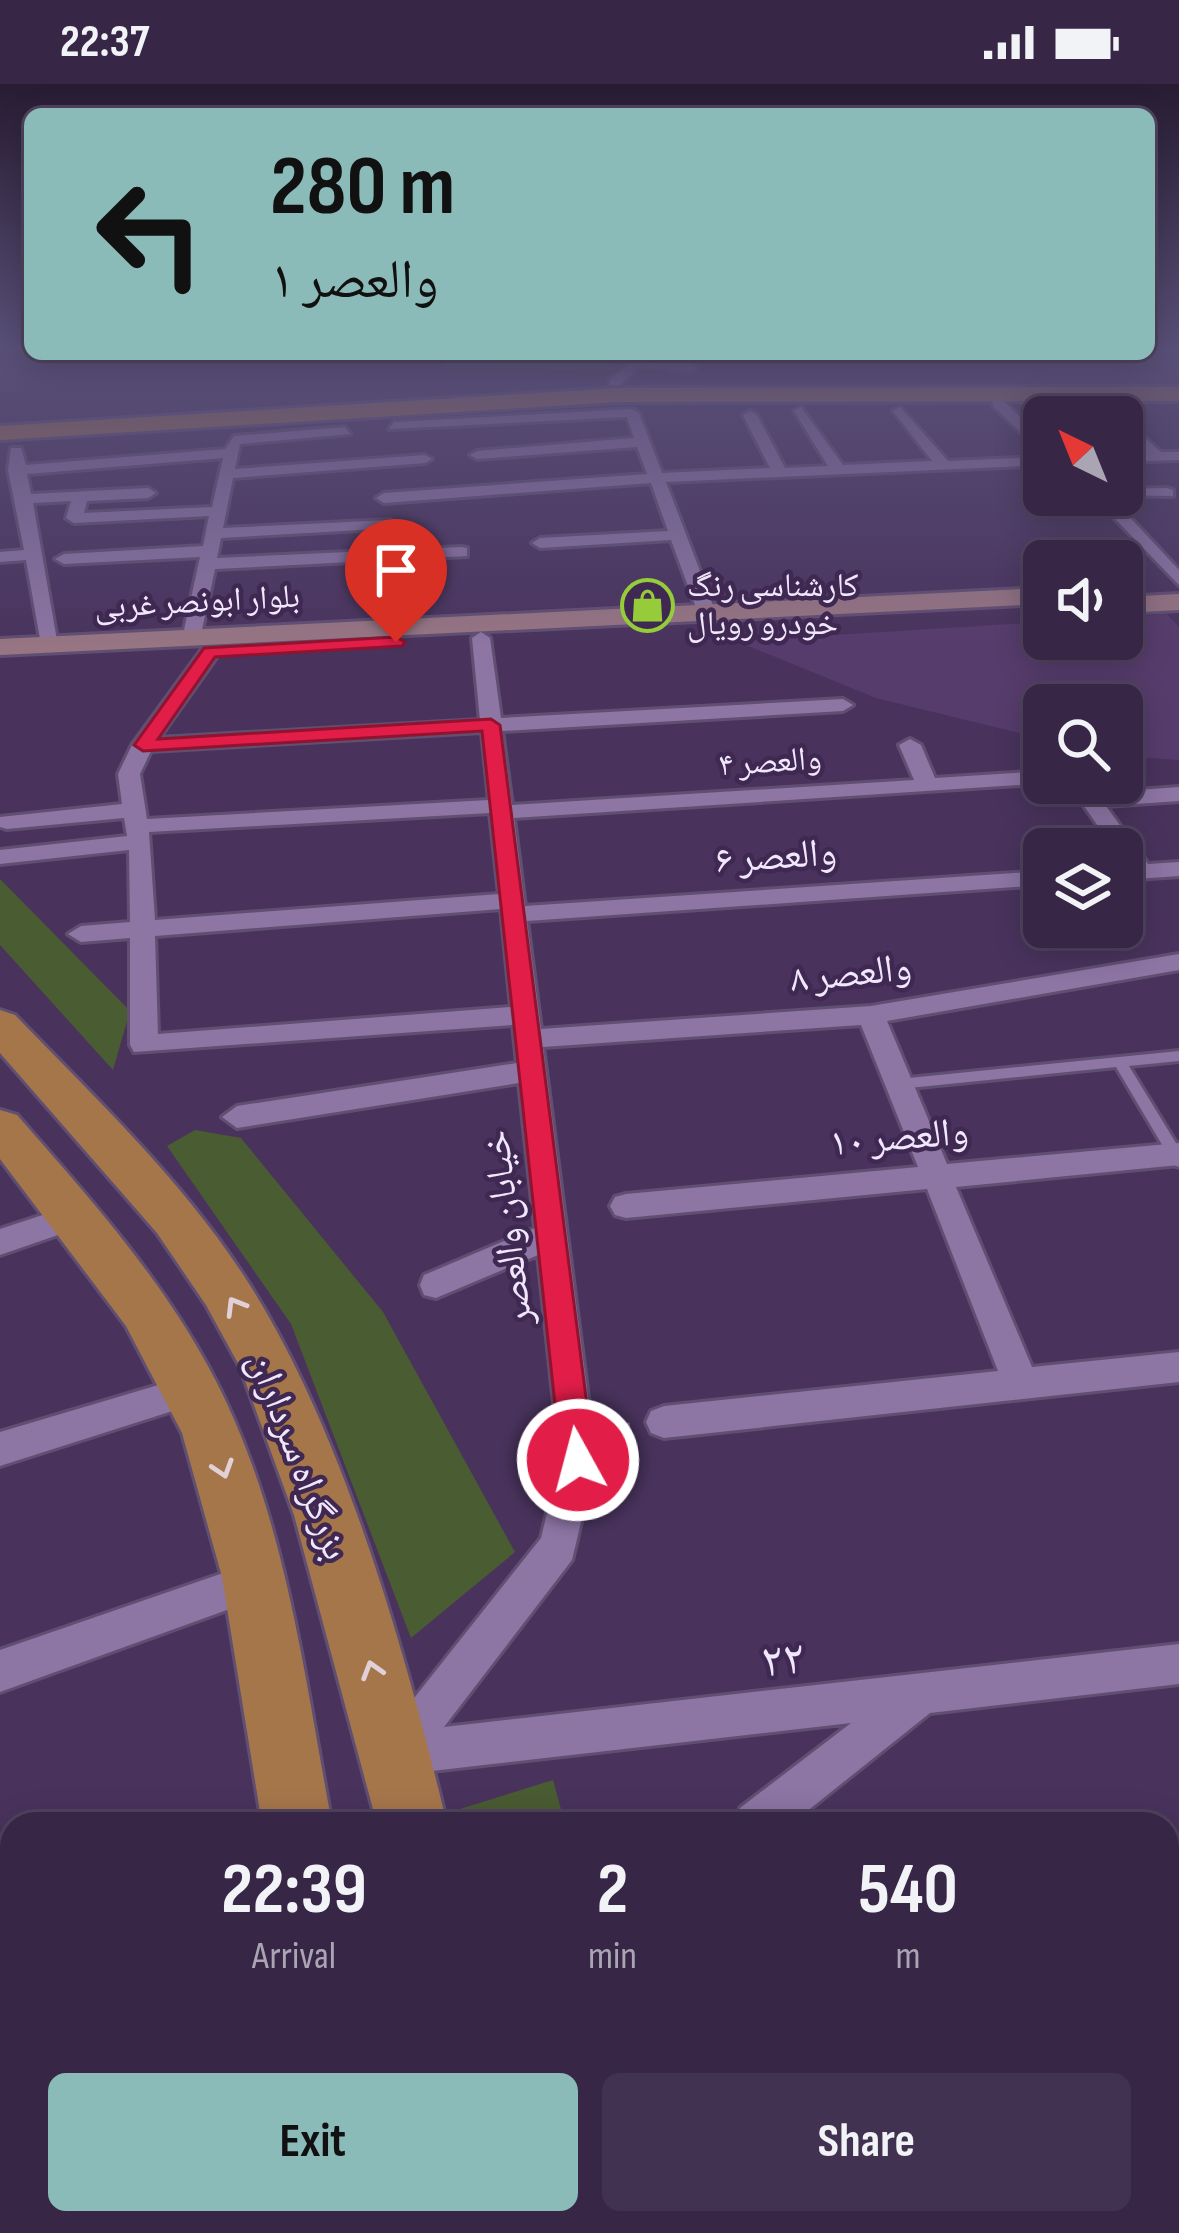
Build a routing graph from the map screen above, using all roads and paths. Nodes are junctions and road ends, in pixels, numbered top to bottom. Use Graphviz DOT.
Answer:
graph roads {
  1 [pos="61,446"];
  2 [pos="238,446"];
  3 [pos="583,446"];
  4 [pos="644,446"];
  5 [pos="766,446"];
  6 [pos="823,446"];
  7 [pos="928,446"];
  8 [pos="1146,446"];
  9 [pos="233,447"];
  10 [pos="10,451"];
  11 [pos="477,454"];
  12 [pos="1179,456"];
  13 [pos="1143,457"];
  14 [pos="1157,457"];
  15 [pos="425,459"];
  16 [pos="1023,462"];
  17 [pos="944,466"];
  18 [pos="838,470"];
  19 [pos="780,473"];
  20 [pos="227,474"];
  21 [pos="656,478"];
  22 [pos="148,493"];
  23 [pos="458,493"];
  24 [pos="1167,493"];
  25 [pos="1143,494"];
  26 [pos="81,496"];
  27 [pos="0,498"];
  28 [pos="21,498"];
  29 [pos="384,498"];
  30 [pos="578,502"];
  31 [pos="219,511"];
  32 [pos="1118,516"];
  33 [pos="390,525"];
  34 [pos="678,536"];
  35 [pos="540,543"];
  36 [pos="210,549"];
  37 [pos="461,552"];
  38 [pos="31,555"];
  39 [pos="0,557"];
  40 [pos="64,559"];
  41 [pos="1143,594"];
  42 [pos="1178,596"];
  43 [pos="1023,597"];
  44 [pos="1143,602"];
  45 [pos="1023,611"];
  46 [pos="707,613"];
  47 [pos="481,638"];
  48 [pos="200,645"];
  49 [pos="49,646"];
  50 [pos="0,647"];
  51 [pos="0,659"];
  52 [pos="843,705"];
  53 [pos="491,725"];
  54 [pos="143,745"];
  55 [pos="910,745"];
  56 [pos="1023,779"];
  57 [pos="927,785"];
  58 [pos="1143,793"];
  59 [pos="1179,794"];
  60 [pos="501,809"];
  61 [pos="7,822"];
  62 [pos="137,826"];
  63 [pos="0,857"];
  64 [pos="1179,869"];
  65 [pos="1143,871"];
  66 [pos="1023,879"];
  67 [pos="513,908"];
  68 [pos="143,927"];
  69 [pos="81,934"];
  70 [pos="1179,962"];
  71 [pos="871,1015"];
  72 [pos="0,1025"];
  73 [pos="528,1042"];
  74 [pos="1179,1056"];
  75 [pos="1120,1062"];
  76 [pos="899,1084"];
  77 [pos="237,1118"];
  78 [pos="0,1127"];
  79 [pos="1178,1157"];
  80 [pos="937,1177"];
  81 [pos="626,1206"];
  82 [pos="76,1216"];
  83 [pos="551,1235"];
  84 [pos="0,1241"];
  85 [pos="436,1285"];
  86 [pos="1179,1367"];
  87 [pos="1021,1384"];
  88 [pos="192,1390"];
  89 [pos="664,1422"];
  90 [pos="574,1431"];
  91 [pos="0,1449"];
  92 [pos="251,1582"];
  93 [pos="1179,1664"];
  94 [pos="0,1671"];
  95 [pos="916,1697"];
  96 [pos="397,1754"];
  97 [pos="295,1812"];
  98 [pos="409,1812"];
  99 [pos="771,1812"];
  1 -- 10 [label="highway"];
  2 -- 9 [label="street"];
  3 -- 11 [label="street"];
  4 -- 21 [label="street"];
  5 -- 19 [label="street"];
  6 -- 18 [label="street"];
  7 -- 17 [label="street"];
  8 -- 14 [label="street"];
  9 -- 10 [label="street"];
  9 -- 20 [label="street"];
  10 -- 28 [label="street"];
  12 -- 14 [label="street"];
  13 -- 14 [label="street"];
  15 -- 20 [label="street"];
  16 -- 17 [label="street"];
  17 -- 18 [label="street"];
  18 -- 19 [label="street"];
  19 -- 21 [label="street"];
  20 -- 31 [label="street"];
  21 -- 23 [label="street"];
  21 -- 34 [label="street"];
  22 -- 26 [label="street"];
  23 -- 29 [label="street"];
  23 -- 30 [label="street"];
  24 -- 25 [label="street"];
  26 -- 28 [label="street"];
  26 -- 31 [label="street"];
  27 -- 28 [label="street"];
  28 -- 38 [label="street"];
  31 -- 36 [label="street"];
  32 -- 42 [label="street"];
  33 -- 36 [label="street"];
  34 -- 35 [label="street"];
  34 -- 46 [label="street"];
  36 -- 37 [label="street"];
  36 -- 40 [label="street"];
  36 -- 48 [label="street"];
  38 -- 39 [label="street"];
  38 -- 49 [label="street"];
  41 -- 42 [label="main road"];
  42 -- 44 [label="main road"];
  43 -- 46 [label="main road, بلوار ابونصر غربی"];
  45 -- 47 [label="main road, بلوار ابونصر غربی"];
  46 -- 48 [label="main road, بلوار ابونصر غربی"];
  47 -- 48 [label="main road, بلوار ابونصر غربی"];
  47 -- 53 [label="street, خیابان والعصر"];
  48 -- 49 [label="main road, بلوار ابونصر غربی"];
  48 -- 51 [label="main road, بلوار ابونصر غربی"];
  48 -- 54 [label="street"];
  49 -- 50 [label="main road, بلوار ابونصر غربی"];
  52 -- 53 [label="street"];
  53 -- 54 [label="street"];
  53 -- 60 [label="street, خیابان والعصر"];
  54 -- 62 [label="street"];
  55 -- 57 [label="street"];
  56 -- 57 [label="street, والعصر ۴"];
  57 -- 60 [label="street, والعصر ۴"];
  58 -- 59 [label="street"];
  60 -- 62 [label="street, والعصر ۴"];
  60 -- 67 [label="street, خیابان والعصر"];
  61 -- 62 [label="street"];
  62 -- 63 [label="street"];
  62 -- 68 [label="street"];
  64 -- 65 [label="street"];
  66 -- 67 [label="street, والعصر ۶"];
  67 -- 68 [label="street, والعصر ۶"];
  67 -- 73 [label="street, خیابان والعصر"];
  68 -- 69 [label="street, والعصر ۶"];
  68 -- 73 [label="street"];
  70 -- 71 [label="street, والعصر ۸"];
  71 -- 73 [label="street, والعصر ۸"];
  71 -- 76 [label="street"];
  96 -- 72 [label="highway, بزرگراه سرداران, one-way"];
  73 -- 77 [label="street"];
  73 -- 83 [label="street, خیابان والعصر"];
  74 -- 75 [label="lane"];
  75 -- 76 [label="lane"];
  75 -- 79 [label="lane"];
  76 -- 80 [label="street"];
  78 -- 82 [label="highway, بزرگراه سرداران"];
  79 -- 80 [label="street, والعصر ۱۰"];
  80 -- 81 [label="street, والعصر ۱۰"];
  80 -- 87 [label="street"];
  82 -- 84 [label="street"];
  82 -- 88 [label="highway, بزرگراه سرداران"];
  83 -- 85 [label="street"];
  83 -- 90 [label="street, خیابان والعصر"];
  86 -- 87 [label="street"];
  87 -- 89 [label="street"];
  88 -- 91 [label="street"];
  88 -- 92 [label="highway, بزرگراه سرداران, one-way"];
  89 -- 90 [label="path"];
  90 -- 96 [label="street, خیابان والعصر"];
  92 -- 94 [label="street"];
  92 -- 97 [label="highway, بزرگراه سرداران"];
  93 -- 95 [label="street, ۲۲"];
  95 -- 96 [label="street, ۲۲"];
  95 -- 99 [label="street"];
  96 -- 98 [label="highway, بزرگراه سرداران"];
}
